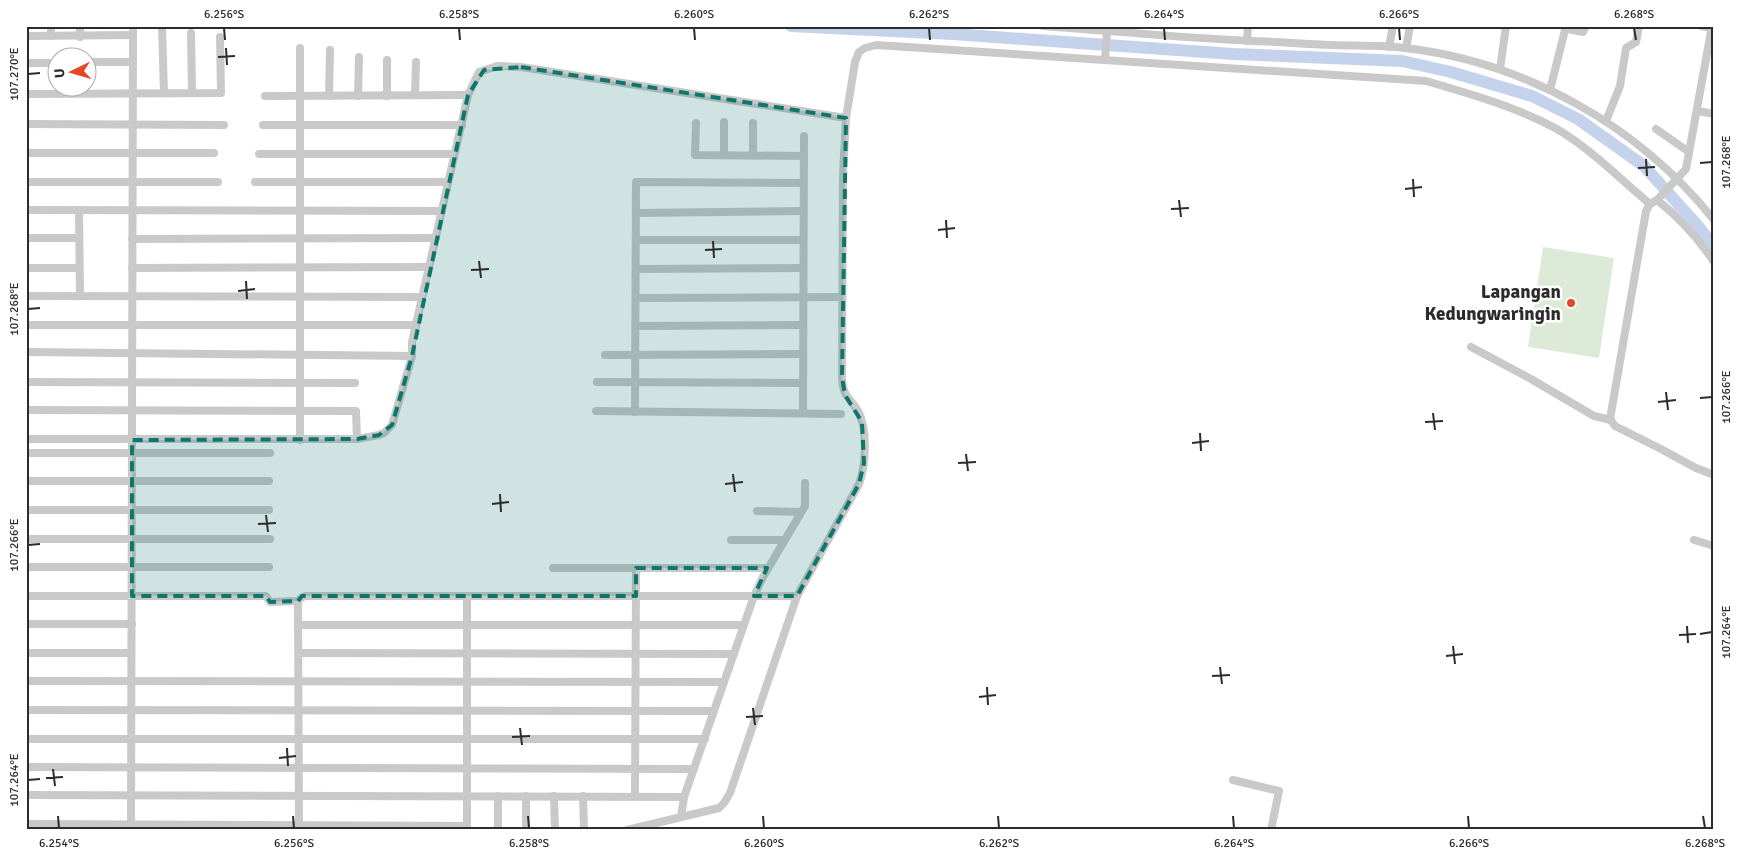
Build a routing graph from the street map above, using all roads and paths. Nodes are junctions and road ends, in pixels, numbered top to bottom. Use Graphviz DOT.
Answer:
graph roads {
  1 [pos="51,26"];
  2 [pos="80,26"];
  3 [pos="162,26"];
  4 [pos="1042,26"];
  5 [pos="1248,26"];
  6 [pos="1393,26"];
  7 [pos="1410,26"];
  8 [pos="1506,26"];
  9 [pos="1586,26"];
  10 [pos="1640,26"];
  11 [pos="1701,26"];
  12 [pos="1712,27"];
  13 [pos="133,30"];
  14 [pos="1110,30"];
  15 [pos="191,33"];
  16 [pos="26,36"];
  17 [pos="51,36"];
  18 [pos="80,36"];
  19 [pos="220,37"];
  20 [pos="1247,41"];
  21 [pos="1712,41"];
  22 [pos="1389,46"];
  23 [pos="300,48"];
  24 [pos="1406,48"];
  25 [pos="330,50"];
  26 [pos="1106,56"];
  27 [pos="359,57"];
  28 [pos="387,60"];
  29 [pos="98,62"];
  30 [pos="133,62"];
  31 [pos="416,62"];
  32 [pos="26,63"];
  33 [pos="48,63"];
  34 [pos="1500,69"];
  35 [pos="1550,90"];
  36 [pos="133,93"];
  37 [pos="164,93"];
  38 [pos="192,93"];
  39 [pos="26,94"];
  40 [pos="415,95"];
  41 [pos="468,95"];
  42 [pos="265,96"];
  43 [pos="300,96"];
  44 [pos="329,96"];
  45 [pos="358,96"];
  46 [pos="387,96"];
  47 [pos="1698,111"];
  48 [pos="1714,114"];
  49 [pos="846,118"];
  50 [pos="724,122"];
  51 [pos="1606,122"];
  52 [pos="696,123"];
  53 [pos="26,124"];
  54 [pos="133,124"];
  55 [pos="224,124"];
  56 [pos="753,124"];
  57 [pos="263,125"];
  58 [pos="300,125"];
  59 [pos="462,125"];
  60 [pos="1656,129"];
  61 [pos="804,136"];
  62 [pos="1690,152"];
  63 [pos="26,153"];
  64 [pos="133,153"];
  65 [pos="214,153"];
  66 [pos="259,154"];
  67 [pos="300,154"];
  68 [pos="454,154"];
  69 [pos="724,155"];
  70 [pos="753,155"];
  71 [pos="804,156"];
  72 [pos="26,182"];
  73 [pos="133,182"];
  74 [pos="218,182"];
  75 [pos="255,182"];
  76 [pos="300,182"];
  77 [pos="448,182"];
  78 [pos="1675,182"];
  79 [pos="803,183"];
  80 [pos="1656,199"];
  81 [pos="26,210"];
  82 [pos="79,210"];
  83 [pos="132,210"];
  84 [pos="300,210"];
  85 [pos="442,211"];
  86 [pos="803,212"];
  87 [pos="636,213"];
  88 [pos="1714,220"];
  89 [pos="26,238"];
  90 [pos="80,238"];
  91 [pos="436,238"];
  92 [pos="132,239"];
  93 [pos="300,239"];
  94 [pos="636,240"];
  95 [pos="803,240"];
  96 [pos="1714,262"];
  97 [pos="429,267"];
  98 [pos="26,268"];
  99 [pos="80,268"];
  100 [pos="132,268"];
  101 [pos="300,268"];
  102 [pos="803,268"];
  103 [pos="636,269"];
  104 [pos="26,296"];
  105 [pos="80,296"];
  106 [pos="132,296"];
  107 [pos="300,296"];
  108 [pos="422,297"];
  109 [pos="636,298"];
  110 [pos="803,298"];
  111 [pos="842,298"];
  112 [pos="26,325"];
  113 [pos="132,325"];
  114 [pos="300,325"];
  115 [pos="416,325"];
  116 [pos="803,325"];
  117 [pos="636,326"];
  118 [pos="1471,347"];
  119 [pos="26,352"];
  120 [pos="132,353"];
  121 [pos="636,354"];
  122 [pos="803,354"];
  123 [pos="300,355"];
  124 [pos="605,355"];
  125 [pos="412,356"];
  126 [pos="26,382"];
  127 [pos="132,382"];
  128 [pos="597,382"];
  129 [pos="635,382"];
  130 [pos="300,383"];
  131 [pos="803,383"];
  132 [pos="355,384"];
  133 [pos="26,410"];
  134 [pos="132,410"];
  135 [pos="300,411"];
  136 [pos="596,412"];
  137 [pos="635,412"];
  138 [pos="803,414"];
  139 [pos="841,414"];
  140 [pos="1611,420"];
  141 [pos="26,439"];
  142 [pos="357,439"];
  143 [pos="132,440"];
  144 [pos="300,440"];
  145 [pos="26,453"];
  146 [pos="132,453"];
  147 [pos="270,454"];
  148 [pos="1714,475"];
  149 [pos="26,481"];
  150 [pos="132,481"];
  151 [pos="269,481"];
  152 [pos="805,483"];
  153 [pos="26,510"];
  154 [pos="132,510"];
  155 [pos="269,510"];
  156 [pos="757,511"];
  157 [pos="801,512"];
  158 [pos="26,539"];
  159 [pos="132,539"];
  160 [pos="270,539"];
  161 [pos="731,540"];
  162 [pos="784,540"];
  163 [pos="1694,540"];
  164 [pos="1714,546"];
  165 [pos="26,567"];
  166 [pos="132,567"];
  167 [pos="269,567"];
  168 [pos="553,568"];
  169 [pos="636,568"];
  170 [pos="768,568"];
  171 [pos="26,596"];
  172 [pos="132,596"];
  173 [pos="467,596"];
  174 [pos="636,596"];
  175 [pos="754,596"];
  176 [pos="797,596"];
  177 [pos="298,602"];
  178 [pos="26,624"];
  179 [pos="132,624"];
  180 [pos="298,625"];
  181 [pos="467,625"];
  182 [pos="636,625"];
  183 [pos="743,625"];
  184 [pos="26,653"];
  185 [pos="132,653"];
  186 [pos="299,654"];
  187 [pos="468,654"];
  188 [pos="636,654"];
  189 [pos="734,654"];
  190 [pos="26,681"];
  191 [pos="132,682"];
  192 [pos="299,682"];
  193 [pos="468,682"];
  194 [pos="724,682"];
  195 [pos="636,683"];
  196 [pos="26,710"];
  197 [pos="131,711"];
  198 [pos="299,711"];
  199 [pos="468,711"];
  200 [pos="636,711"];
  201 [pos="713,711"];
  202 [pos="26,739"];
  203 [pos="131,739"];
  204 [pos="299,739"];
  205 [pos="468,739"];
  206 [pos="636,739"];
  207 [pos="704,739"];
  208 [pos="26,767"];
  209 [pos="131,767"];
  210 [pos="299,768"];
  211 [pos="468,768"];
  212 [pos="636,769"];
  213 [pos="694,769"];
  214 [pos="1233,780"];
  215 [pos="26,796"];
  216 [pos="131,796"];
  217 [pos="299,796"];
  218 [pos="468,796"];
  219 [pos="498,796"];
  220 [pos="526,796"];
  221 [pos="554,796"];
  222 [pos="584,796"];
  223 [pos="636,796"];
  224 [pos="684,797"];
  225 [pos="681,818"];
  226 [pos="26,824"];
  227 [pos="131,827"];
  228 [pos="299,827"];
  229 [pos="329,827"];
  230 [pos="357,827"];
  231 [pos="386,828"];
  232 [pos="414,828"];
  233 [pos="467,828"];
  234 [pos="498,830"];
  235 [pos="526,830"];
  236 [pos="555,830"];
  237 [pos="584,830"];
  238 [pos="627,830"];
  239 [pos="1271,830"];
  1 -- 17 [label="street"];
  2 -- 18 [label="street"];
  3 -- 37 [label="street"];
  4 -- 14 [label="street"];
  5 -- 20 [label="street"];
  6 -- 22 [label="street"];
  7 -- 24 [label="street"];
  8 -- 34 [label="street"];
  9 -- 35 [label="street"];
  10 -- 51 [label="street"];
  11 -- 12 [label="street"];
  12 -- 21 [label="street"];
  13 -- 18 [label="street"];
  13 -- 30 [label="street"];
  14 -- 20 [label="street"];
  14 -- 26 [label="street"];
  15 -- 38 [label="street"];
  16 -- 17 [label="street"];
  17 -- 18 [label="street"];
  19 -- 38 [label="street"];
  20 -- 22 [label="street"];
  21 -- 47 [label="street"];
  22 -- 24 [label="street"];
  23 -- 43 [label="street"];
  24 -- 34 [label="street"];
  25 -- 44 [label="street"];
  26 -- 49 [label="street"];
  26 -- 80 [label="street"];
  27 -- 45 [label="street"];
  28 -- 46 [label="street"];
  29 -- 30 [label="street"];
  30 -- 36 [label="street"];
  31 -- 40 [label="street"];
  32 -- 33 [label="street"];
  34 -- 35 [label="street"];
  35 -- 51 [label="street"];
  36 -- 37 [label="street"];
  36 -- 39 [label="street"];
  36 -- 54 [label="street"];
  37 -- 38 [label="street"];
  40 -- 41 [label="street"];
  40 -- 46 [label="street"];
  41 -- 49 [label="street"];
  41 -- 59 [label="street"];
  42 -- 43 [label="street"];
  43 -- 44 [label="street"];
  43 -- 58 [label="street"];
  44 -- 45 [label="street"];
  45 -- 46 [label="street"];
  47 -- 48 [label="street"];
  47 -- 62 [label="street"];
  49 -- 111 [label="street"];
  50 -- 69 [label="street"];
  51 -- 78 [label="street"];
  52 -- 69 [label="street"];
  53 -- 54 [label="street"];
  54 -- 55 [label="street"];
  54 -- 64 [label="street"];
  56 -- 70 [label="street"];
  57 -- 58 [label="street"];
  58 -- 59 [label="street"];
  58 -- 67 [label="street"];
  59 -- 68 [label="street"];
  60 -- 62 [label="street"];
  61 -- 71 [label="street"];
  62 -- 78 [label="street"];
  63 -- 64 [label="street"];
  64 -- 65 [label="street"];
  64 -- 73 [label="street"];
  66 -- 67 [label="street"];
  67 -- 68 [label="street"];
  67 -- 76 [label="street"];
  68 -- 77 [label="street"];
  69 -- 70 [label="street"];
  70 -- 71 [label="street"];
  71 -- 79 [label="street"];
  72 -- 73 [label="street"];
  73 -- 74 [label="street"];
  73 -- 83 [label="street"];
  75 -- 76 [label="street"];
  76 -- 77 [label="street"];
  76 -- 84 [label="street"];
  77 -- 85 [label="street"];
  78 -- 80 [label="street"];
  78 -- 88 [label="street"];
  79 -- 86 [label="street"];
  79 -- 87 [label="street"];
  80 -- 96 [label="street"];
  80 -- 140 [label="street"];
  81 -- 82 [label="street"];
  82 -- 83 [label="street"];
  82 -- 90 [label="street"];
  83 -- 84 [label="street"];
  83 -- 92 [label="street"];
  84 -- 85 [label="street"];
  84 -- 93 [label="street"];
  85 -- 91 [label="street"];
  86 -- 87 [label="street"];
  86 -- 95 [label="street"];
  87 -- 94 [label="street"];
  89 -- 90 [label="street"];
  90 -- 99 [label="street"];
  91 -- 93 [label="street"];
  91 -- 97 [label="street"];
  92 -- 93 [label="street"];
  92 -- 100 [label="street"];
  93 -- 101 [label="street"];
  94 -- 95 [label="street"];
  94 -- 103 [label="street"];
  95 -- 102 [label="street"];
  97 -- 101 [label="street"];
  97 -- 108 [label="street"];
  98 -- 99 [label="street"];
  99 -- 105 [label="street"];
  100 -- 101 [label="street"];
  100 -- 106 [label="street"];
  101 -- 107 [label="street"];
  102 -- 103 [label="street"];
  102 -- 110 [label="street"];
  103 -- 109 [label="street"];
  104 -- 105 [label="street"];
  105 -- 106 [label="street"];
  106 -- 107 [label="street"];
  106 -- 113 [label="street"];
  107 -- 108 [label="street"];
  107 -- 114 [label="street"];
  108 -- 115 [label="street"];
  109 -- 110 [label="street"];
  109 -- 117 [label="street"];
  110 -- 111 [label="street"];
  110 -- 116 [label="street"];
  111 -- 176 [label="street"];
  112 -- 113 [label="street"];
  113 -- 114 [label="street"];
  113 -- 120 [label="street"];
  114 -- 115 [label="street"];
  114 -- 123 [label="street"];
  115 -- 125 [label="street"];
  116 -- 117 [label="street"];
  116 -- 122 [label="street"];
  117 -- 121 [label="street"];
  118 -- 140 [label="street"];
  119 -- 120 [label="street"];
  120 -- 123 [label="street"];
  120 -- 127 [label="street"];
  121 -- 122 [label="street"];
  121 -- 124 [label="street"];
  121 -- 129 [label="street"];
  122 -- 131 [label="street"];
  123 -- 125 [label="street"];
  123 -- 130 [label="street"];
  125 -- 142 [label="street"];
  126 -- 127 [label="street"];
  127 -- 130 [label="street"];
  127 -- 134 [label="street"];
  128 -- 129 [label="street"];
  129 -- 131 [label="street"];
  129 -- 137 [label="street"];
  130 -- 132 [label="street"];
  130 -- 135 [label="street"];
  131 -- 138 [label="street"];
  133 -- 134 [label="street"];
  134 -- 135 [label="street"];
  134 -- 143 [label="street"];
  135 -- 142 [label="street"];
  135 -- 144 [label="street"];
  136 -- 137 [label="street"];
  137 -- 138 [label="street"];
  138 -- 139 [label="street"];
  140 -- 148 [label="street"];
  141 -- 143 [label="street"];
  142 -- 144 [label="street"];
  143 -- 144 [label="street"];
  143 -- 146 [label="street"];
  145 -- 146 [label="street"];
  146 -- 147 [label="street"];
  146 -- 150 [label="street"];
  149 -- 150 [label="street"];
  150 -- 151 [label="street"];
  150 -- 154 [label="street"];
  152 -- 157 [label="street"];
  153 -- 154 [label="street"];
  154 -- 155 [label="street"];
  154 -- 159 [label="street"];
  156 -- 157 [label="street"];
  157 -- 162 [label="street"];
  158 -- 159 [label="street"];
  159 -- 160 [label="street"];
  159 -- 166 [label="street"];
  161 -- 162 [label="street"];
  162 -- 170 [label="street"];
  163 -- 164 [label="street"];
  165 -- 166 [label="street"];
  166 -- 167 [label="street"];
  166 -- 172 [label="street"];
  168 -- 169 [label="street"];
  169 -- 170 [label="street"];
  169 -- 174 [label="street"];
  170 -- 175 [label="street"];
  171 -- 172 [label="street"];
  172 -- 177 [label="street"];
  172 -- 179 [label="street"];
  173 -- 174 [label="street"];
  173 -- 177 [label="street"];
  173 -- 181 [label="street"];
  174 -- 175 [label="street"];
  174 -- 182 [label="street"];
  175 -- 176 [label="street"];
  175 -- 183 [label="street"];
  176 -- 225 [label="street"];
  177 -- 180 [label="street"];
  178 -- 179 [label="street"];
  179 -- 185 [label="street"];
  180 -- 181 [label="street"];
  180 -- 186 [label="street"];
  181 -- 182 [label="street"];
  181 -- 187 [label="street"];
  182 -- 183 [label="street"];
  182 -- 188 [label="street"];
  183 -- 189 [label="street"];
  184 -- 185 [label="street"];
  185 -- 191 [label="street"];
  186 -- 187 [label="street"];
  186 -- 192 [label="street"];
  187 -- 188 [label="street"];
  187 -- 193 [label="street"];
  188 -- 189 [label="street"];
  188 -- 195 [label="street"];
  189 -- 194 [label="street"];
  190 -- 191 [label="street"];
  191 -- 192 [label="street"];
  191 -- 197 [label="street"];
  192 -- 193 [label="street"];
  192 -- 198 [label="street"];
  193 -- 195 [label="street"];
  193 -- 199 [label="street"];
  194 -- 195 [label="street"];
  194 -- 201 [label="street"];
  195 -- 200 [label="street"];
  196 -- 197 [label="street"];
  197 -- 198 [label="street"];
  197 -- 203 [label="street"];
  198 -- 199 [label="street"];
  198 -- 204 [label="street"];
  199 -- 200 [label="street"];
  199 -- 205 [label="street"];
  200 -- 201 [label="street"];
  200 -- 206 [label="street"];
  201 -- 207 [label="street"];
  202 -- 203 [label="street"];
  203 -- 204 [label="street"];
  203 -- 209 [label="street"];
  204 -- 205 [label="street"];
  204 -- 210 [label="street"];
  205 -- 206 [label="street"];
  205 -- 211 [label="street"];
  206 -- 207 [label="street"];
  206 -- 212 [label="street"];
  207 -- 213 [label="street"];
  208 -- 209 [label="street"];
  209 -- 210 [label="street"];
  209 -- 216 [label="street"];
  210 -- 211 [label="street"];
  210 -- 217 [label="street"];
  211 -- 212 [label="street"];
  211 -- 218 [label="street"];
  212 -- 213 [label="street"];
  212 -- 223 [label="street"];
  213 -- 224 [label="street"];
  214 -- 239 [label="street"];
  215 -- 216 [label="street"];
  216 -- 217 [label="street"];
  216 -- 227 [label="street"];
  217 -- 218 [label="street"];
  217 -- 228 [label="street"];
  218 -- 219 [label="street"];
  218 -- 233 [label="street"];
  219 -- 220 [label="street"];
  219 -- 234 [label="street"];
  220 -- 221 [label="street"];
  220 -- 235 [label="street"];
  221 -- 222 [label="street"];
  221 -- 236 [label="street"];
  222 -- 223 [label="street"];
  222 -- 237 [label="street"];
  223 -- 224 [label="street"];
  224 -- 225 [label="street"];
  225 -- 238 [label="street"];
  226 -- 227 [label="street"];
  227 -- 228 [label="street"];
  228 -- 229 [label="street"];
  229 -- 230 [label="street"];
  230 -- 231 [label="street"];
  231 -- 232 [label="street"];
  232 -- 233 [label="street"];
}
